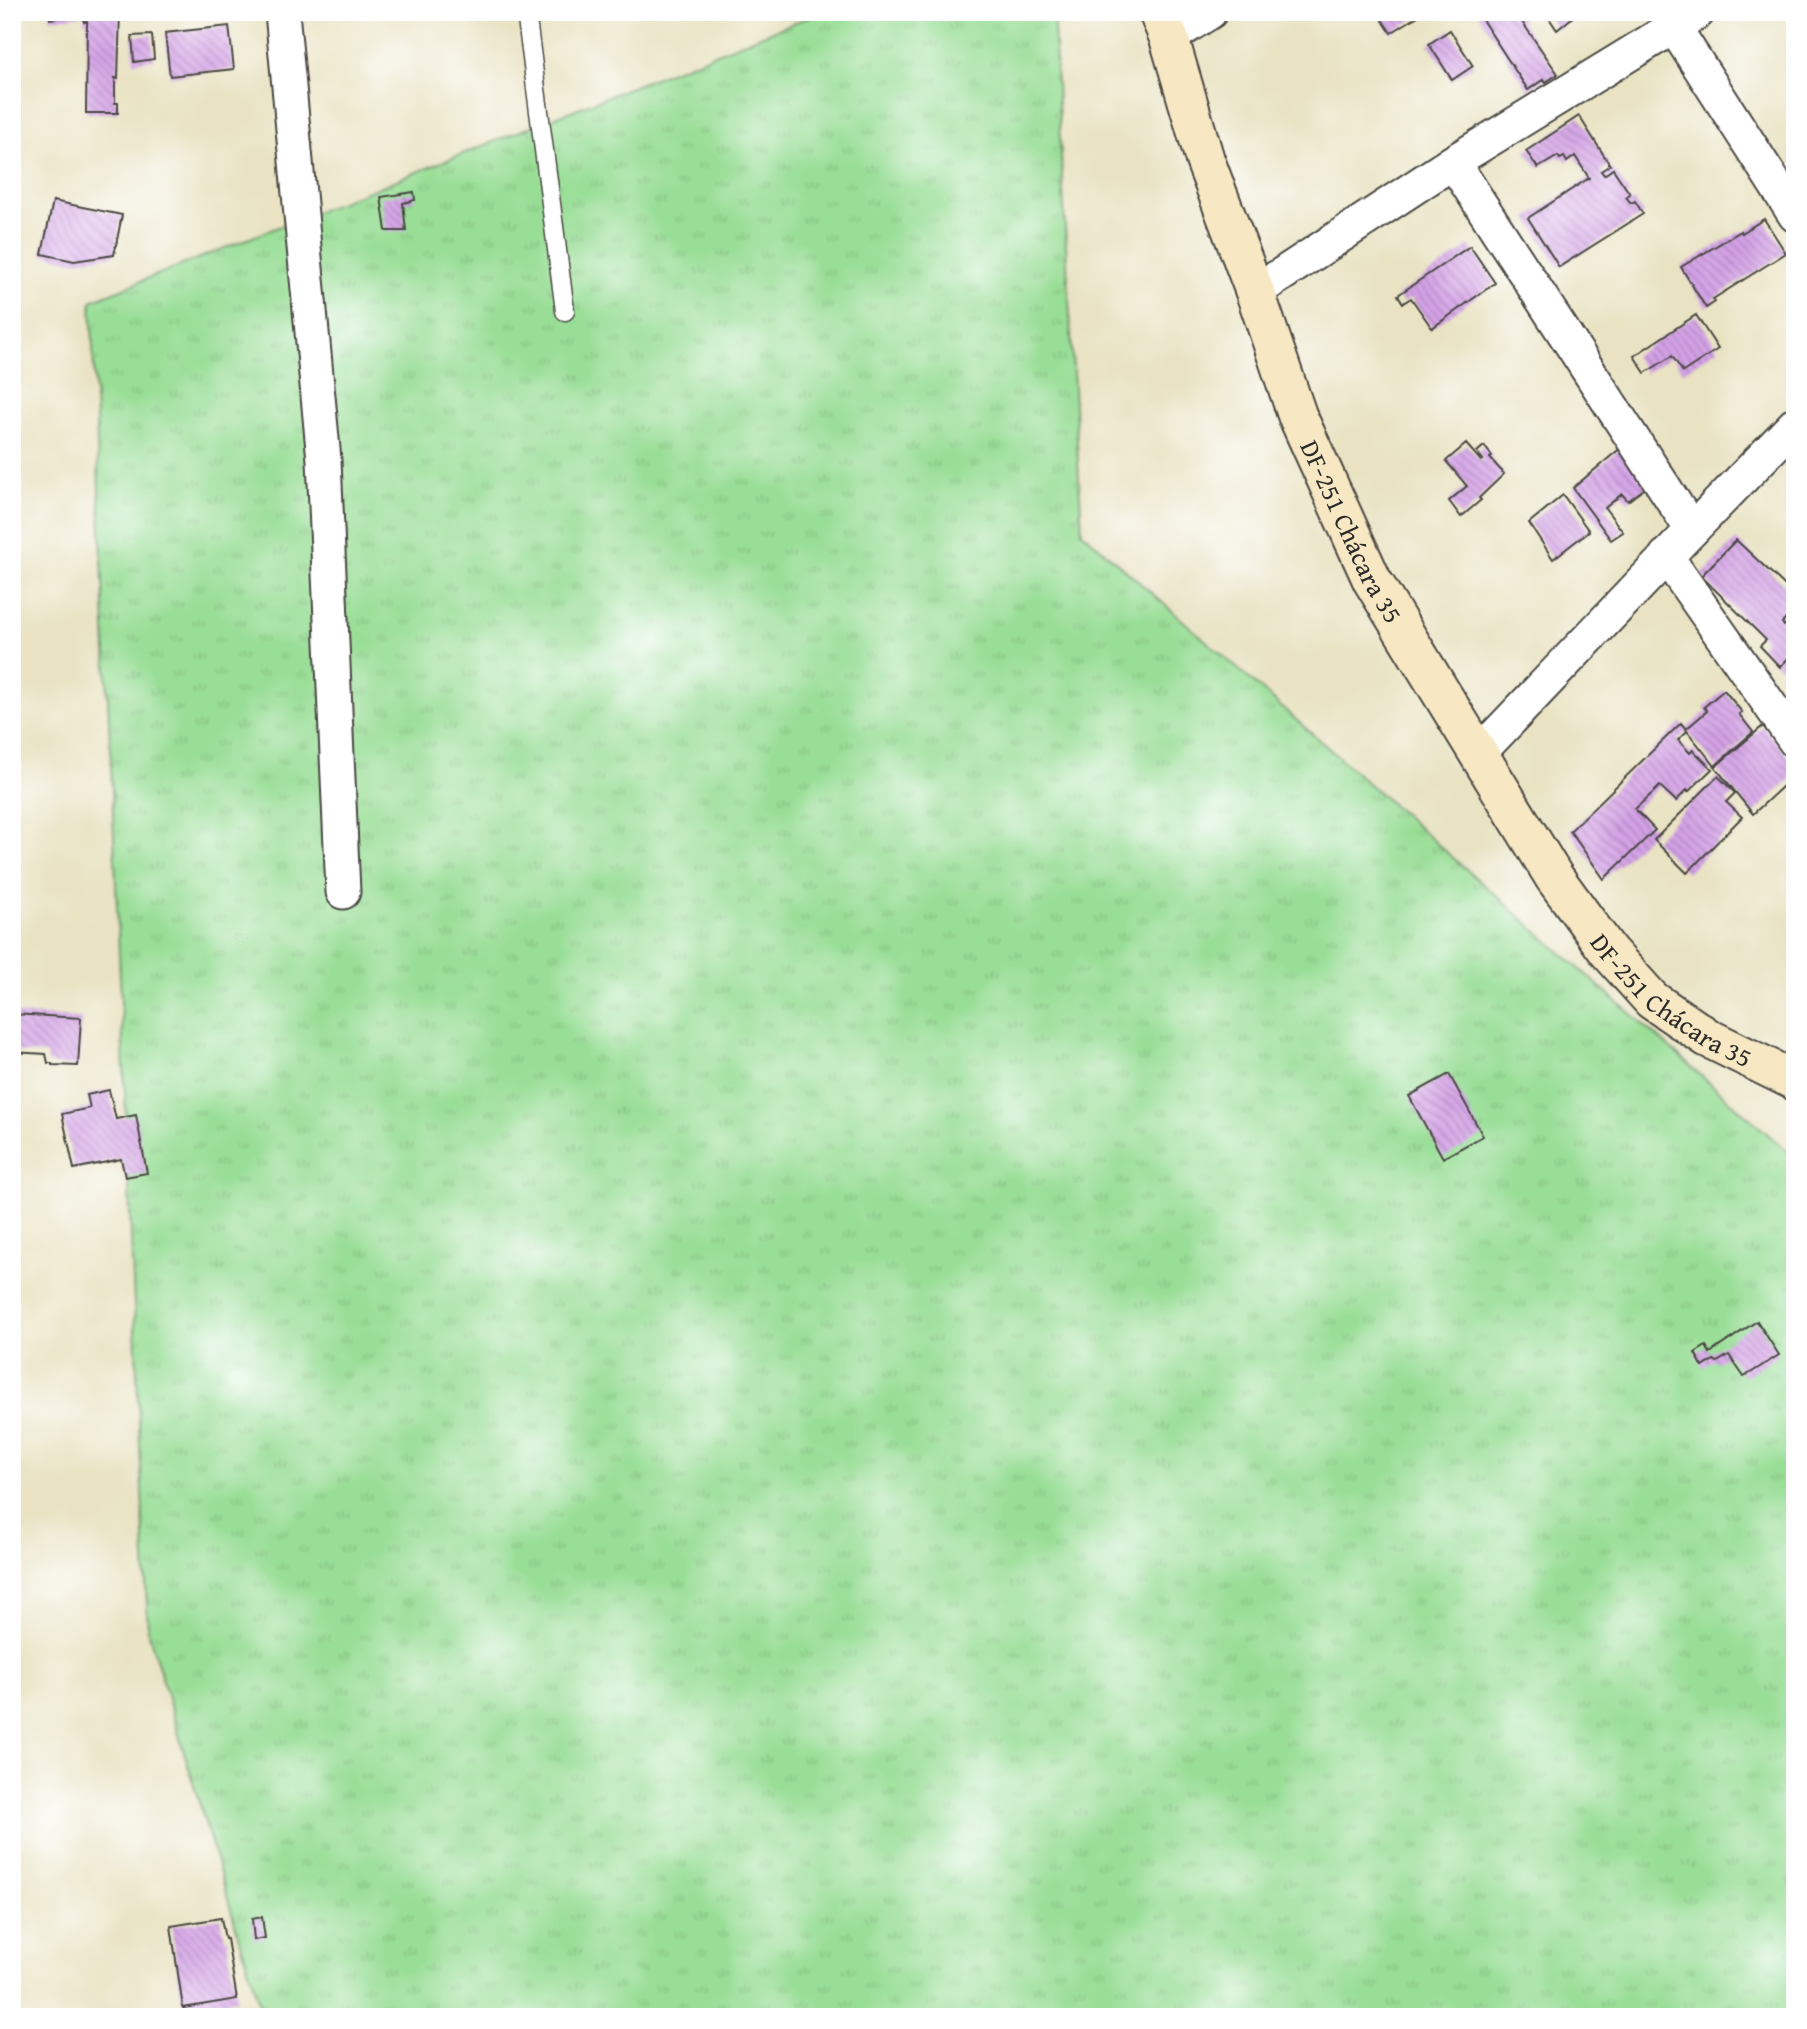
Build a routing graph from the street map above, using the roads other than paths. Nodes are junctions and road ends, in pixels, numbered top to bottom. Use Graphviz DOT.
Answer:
graph roads {
  1 [pos="282,12"];
  2 [pos="526,12"];
  3 [pos="1210,12"];
  4 [pos="1686,20"];
  5 [pos="1163,25"];
  6 [pos="1453,162"];
  7 [pos="1795,215"];
  8 [pos="1255,292"];
  9 [pos="565,311"];
  10 [pos="1795,424"];
  11 [pos="1692,530"];
  12 [pos="1666,556"];
  13 [pos="1795,741"];
  14 [pos="1478,754"];
  15 [pos="342,892"];
  16 [pos="1795,1081"];
  1 -- 15 [label="street"];
  2 -- 9 [label="lane"];
  3 -- 5 [label="street, DF-251 Chácara 35"];
  4 -- 6 [label="street"];
  4 -- 7 [label="street"];
  5 -- 8 [label="street, DF-251 Chácara 35"];
  6 -- 8 [label="street"];
  6 -- 11 [label="street"];
  8 -- 14 [label="street, DF-251 Chácara 35"];
  10 -- 11 [label="street"];
  11 -- 12 [label="street"];
  12 -- 13 [label="street"];
  12 -- 14 [label="street"];
  14 -- 16 [label="street, DF-251 Chácara 35"];
}
